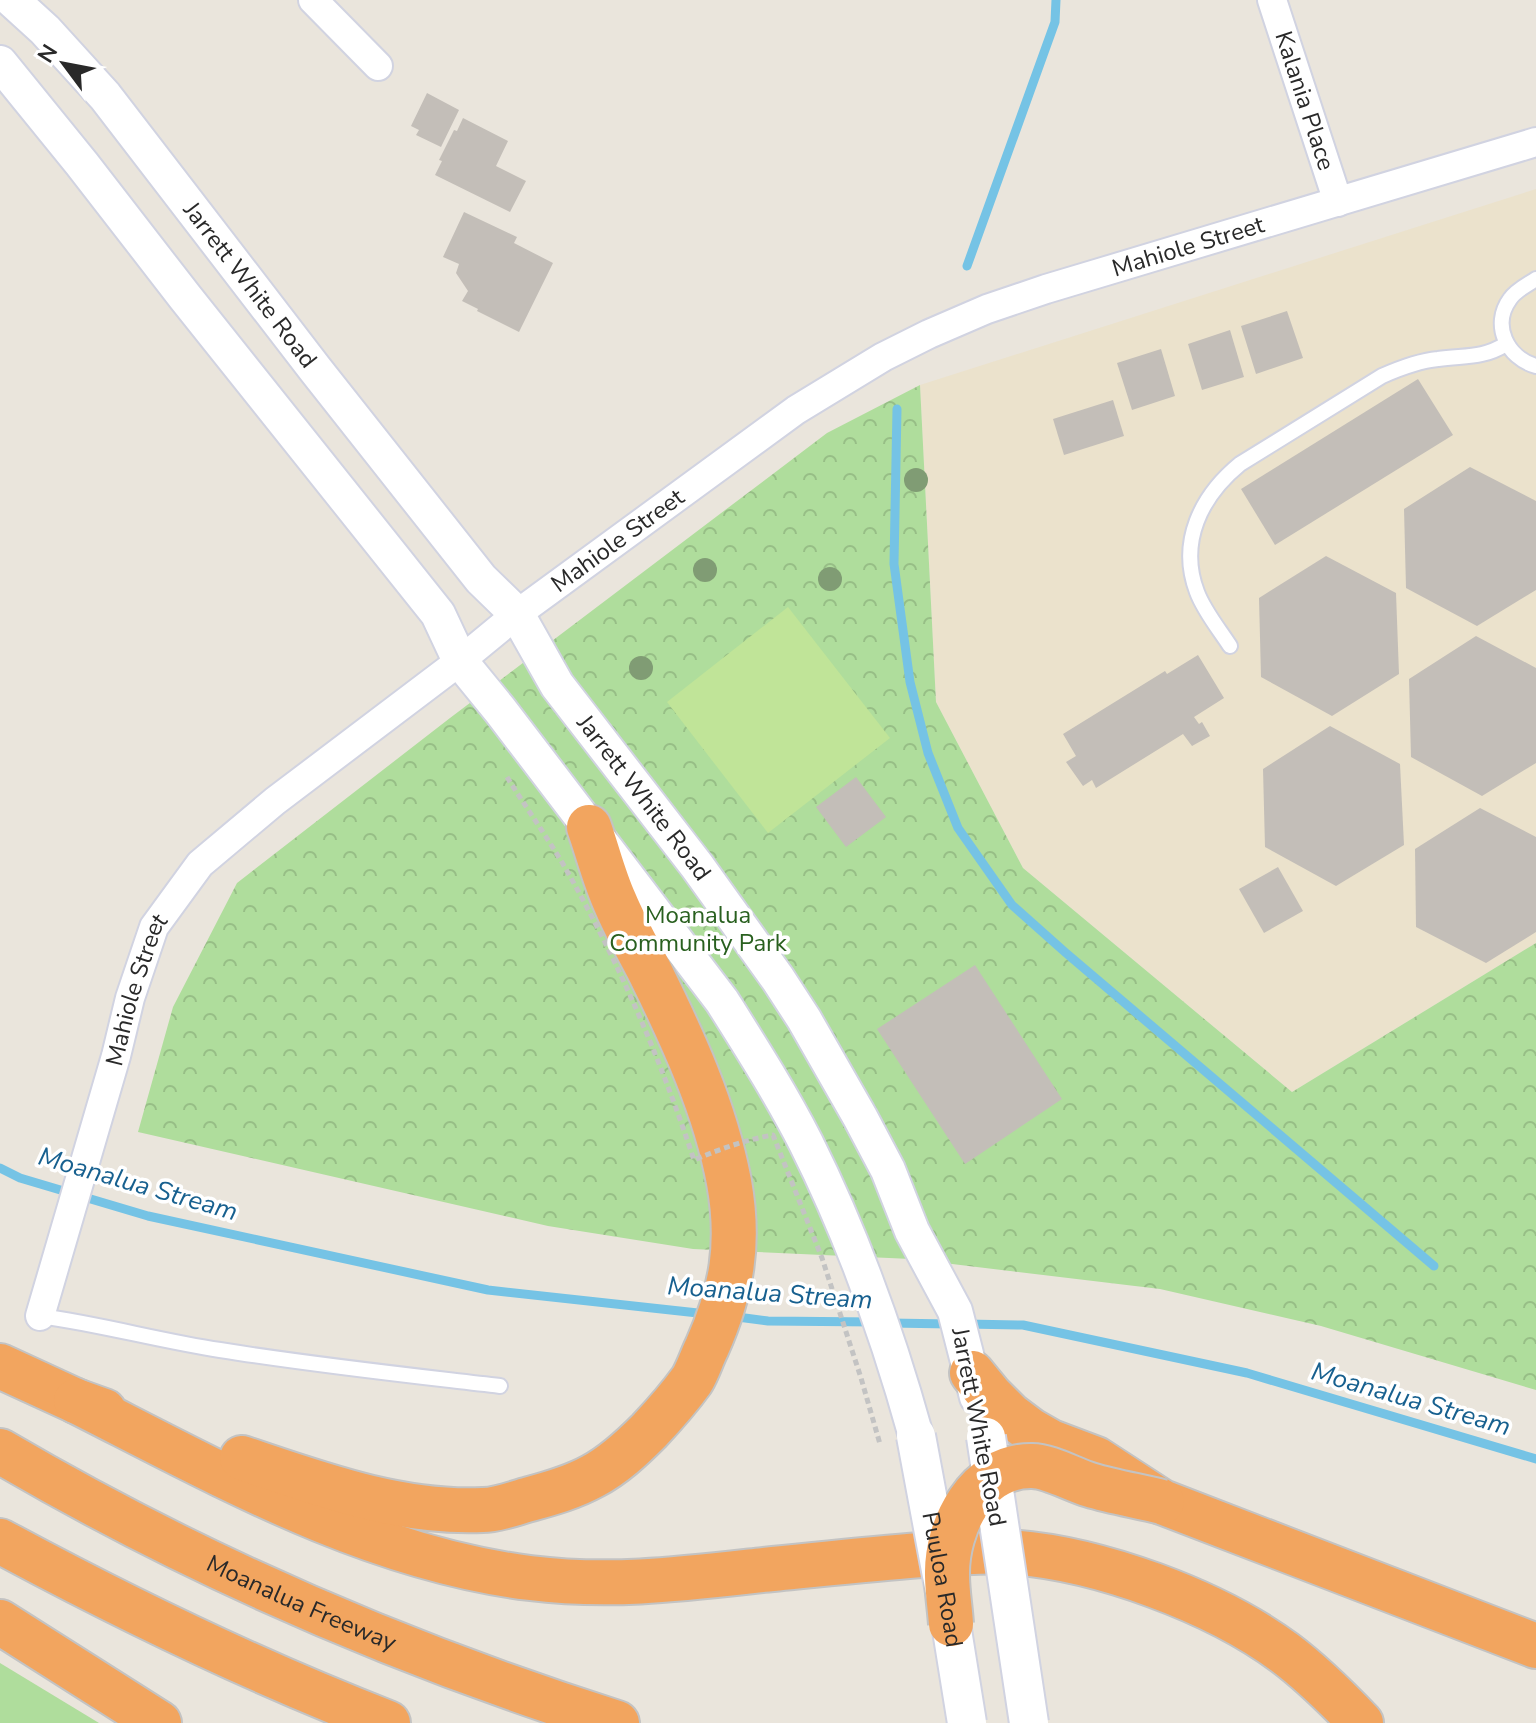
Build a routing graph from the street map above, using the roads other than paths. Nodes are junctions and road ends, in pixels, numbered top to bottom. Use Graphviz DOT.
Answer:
graph roads {
  1 [pos="12,0"];
  2 [pos="313,0"];
  3 [pos="1272,0"];
  4 [pos="0,63"];
  5 [pos="378,66"];
  6 [pos="1536,142"];
  7 [pos="1338,202"];
  8 [pos="1536,279"];
  9 [pos="1506,344"];
  10 [pos="1536,366"];
  11 [pos="517,614"];
  12 [pos="1230,646"];
  13 [pos="460,661"];
  14 [pos="589,827"];
  15 [pos="40,1316"];
  16 [pos="0,1366"];
  17 [pos="972,1373"];
  18 [pos="500,1386"];
  19 [pos="76,1401"];
  20 [pos="899,1444"];
  21 [pos="0,1451"];
  22 [pos="989,1457"];
  23 [pos="1162,1502"];
  24 [pos="0,1541"];
  25 [pos="0,1622"];
  26 [pos="951,1624"];
  27 [pos="1536,1646"];
  28 [pos="159,1723"];
  29 [pos="388,1723"];
  30 [pos="617,1723"];
  31 [pos="967,1723"];
  32 [pos="1029,1723"];
  33 [pos="1361,1723"];
  1 -- 11 [label="street, Jarrett White Road"];
  2 -- 5 [label="street"];
  3 -- 7 [label="street, Kalania Place"];
  4 -- 13 [label="street"];
  6 -- 7 [label="street, Mahiole Street"];
  7 -- 11 [label="street, Mahiole Street"];
  8 -- 9 [label="lane"];
  9 -- 10 [label="lane"];
  9 -- 12 [label="lane"];
  11 -- 13 [label="street, Mahiole Street"];
  11 -- 17 [label="street, Jarrett White Road"];
  13 -- 14 [label="street"];
  13 -- 15 [label="street, Mahiole Street"];
  14 -- 19 [label="highway"];
  14 -- 20 [label="street"];
  15 -- 18 [label="lane"];
  16 -- 19 [label="highway"];
  17 -- 22 [label="street, Jarrett White Road"];
  17 -- 23 [label="highway"];
  19 -- 33 [label="highway, bridge"];
  20 -- 26 [label="main road, Puuloa Road, bridge"];
  21 -- 30 [label="highway, Moanalua Freeway"];
  22 -- 23 [label="highway, bridge"];
  22 -- 26 [label="highway, bridge"];
  22 -- 32 [label="main road, Jarrett White Road, bridge"];
  23 -- 27 [label="highway"];
  24 -- 29 [label="highway"];
  25 -- 28 [label="highway"];
  26 -- 31 [label="main road, Puuloa Road, bridge"];
}
